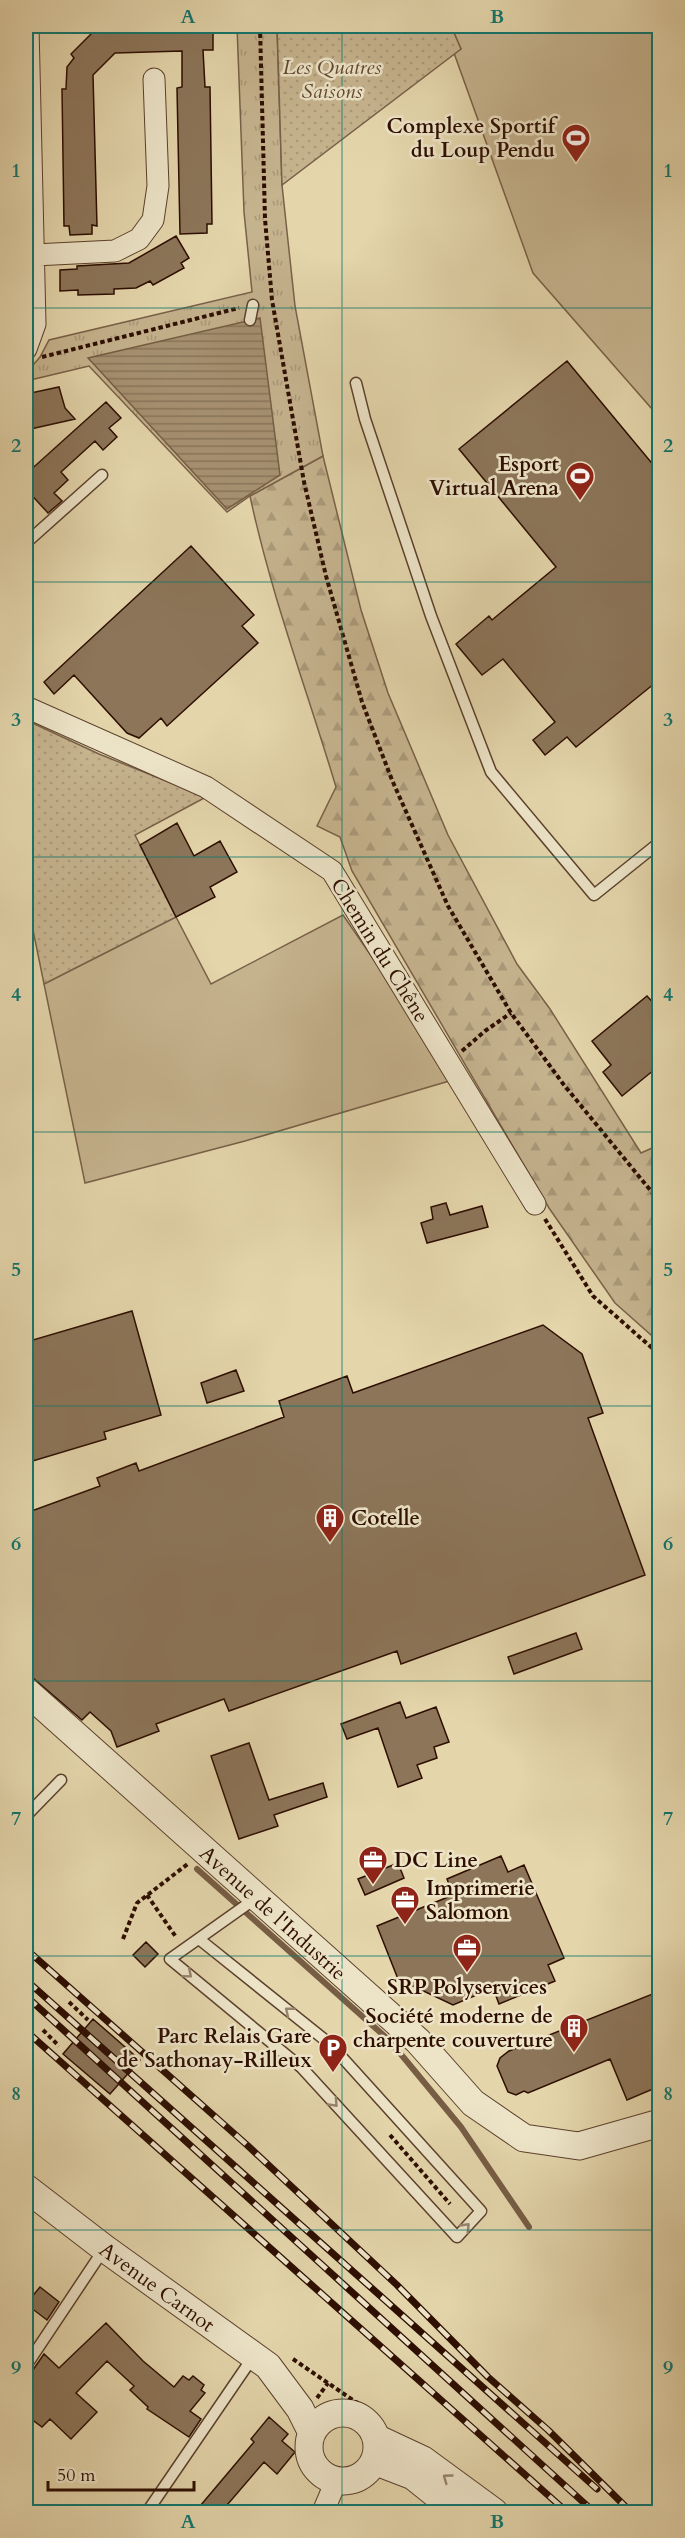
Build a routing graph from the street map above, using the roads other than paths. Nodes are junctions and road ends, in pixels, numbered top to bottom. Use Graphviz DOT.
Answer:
graph roads {
  1 [pos="28,26"];
  2 [pos="27,55"];
  3 [pos="154,79"];
  4 [pos="34,255"];
  5 [pos="252,305"];
  6 [pos="250,320"];
  7 [pos="29,351"];
  8 [pos="356,383"];
  9 [pos="102,475"];
  10 [pos="26,543"];
  11 [pos="26,707"];
  12 [pos="660,842"];
  13 [pos="535,1203"];
  14 [pos="26,1691"];
  15 [pos="61,1780"];
  16 [pos="26,1816"];
  17 [pos="256,1898"];
  18 [pos="199,1939"];
  19 [pos="660,2123"];
  20 [pos="26,2188"];
  21 [pos="104,2248"];
  22 [pos="254,2357"];
  23 [pos="26,2366"];
  24 [pos="320,2425"];
  25 [pos="375,2450"];
  26 [pos="336,2481"];
  27 [pos="147,2512"];
  28 [pos="323,2512"];
  29 [pos="458,2512"];
  30 [pos="494,2512"];
  1 -- 2 [label="street"];
  2 -- 4 [label="street"];
  3 -- 4 [label="street"];
  4 -- 7 [label="street"];
  5 -- 6 [label="lane"];
  8 -- 12 [label="lane"];
  9 -- 10 [label="lane"];
  11 -- 13 [label="street, Chemin du Chêne"];
  14 -- 17 [label="street, Avenue de l'Industrie"];
  15 -- 16 [label="lane"];
  17 -- 18 [label="lane"];
  17 -- 19 [label="street, Avenue de l'Industrie"];
  18 -- 18 [label="lane, one-way"];
  20 -- 21 [label="street, Avenue Carnot"];
  21 -- 22 [label="street, Avenue Carnot"];
  21 -- 23 [label="lane"];
  22 -- 24 [label="street, Avenue Carnot"];
  22 -- 27 [label="lane"];
  24 -- 25 [label="street"];
  24 -- 26 [label="street"];
  25 -- 26 [label="street"];
  25 -- 29 [label="street"];
  30 -- 25 [label="street, one-way"];
  26 -- 28 [label="street"];
}
